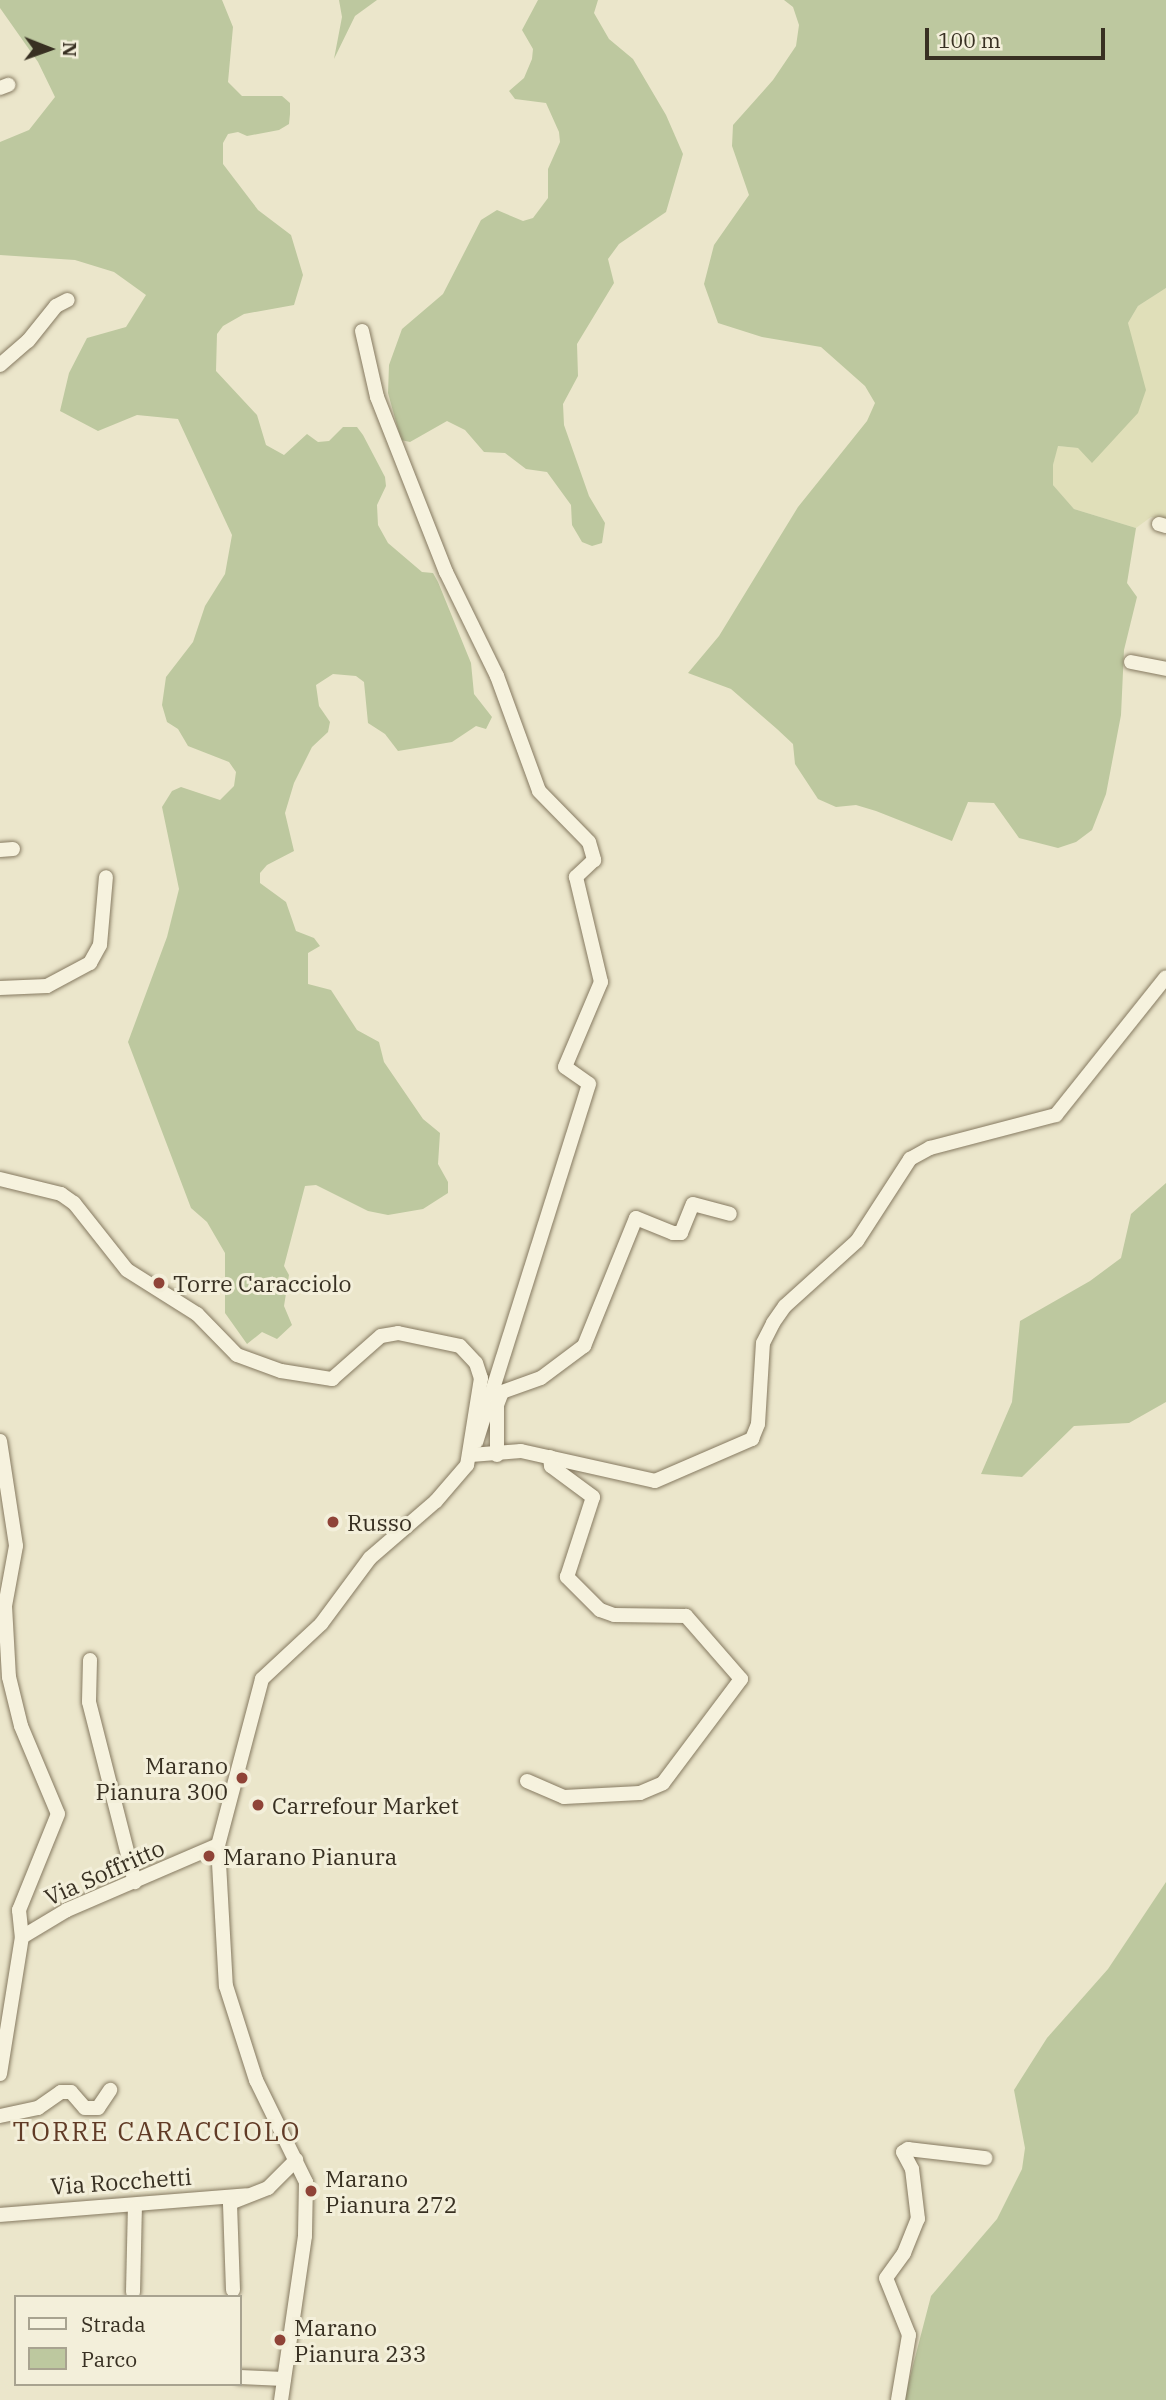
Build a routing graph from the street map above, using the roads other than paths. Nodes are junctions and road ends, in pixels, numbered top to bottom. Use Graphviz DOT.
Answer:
graph roads {
  1 [pos="68,300"];
  2 [pos="362,331"];
  3 [pos="0,365"];
  4 [pos="1131,662"];
  5 [pos="1166,668"];
  6 [pos="106,877"];
  7 [pos="1166,976"];
  8 [pos="0,988"];
  9 [pos="0,1179"];
  10 [pos="730,1214"];
  11 [pos="0,1441"];
  12 [pos="472,1450"];
  13 [pos="497,1455"];
  14 [pos="550,1457"];
  15 [pos="90,1660"];
  16 [pos="527,1781"];
  17 [pos="218,1845"];
  18 [pos="135,1882"];
  19 [pos="22,1937"];
  20 [pos="0,2074"];
  21 [pos="110,2090"];
  22 [pos="0,2116"];
  23 [pos="985,2158"];
  24 [pos="296,2160"];
  25 [pos="246,2195"];
  26 [pos="135,2207"];
  27 [pos="0,2215"];
  28 [pos="233,2290"];
  29 [pos="133,2292"];
  30 [pos="242,2377"];
  31 [pos="284,2379"];
  32 [pos="281,2400"];
  33 [pos="898,2400"];
  1 -- 3 [label="street"];
  2 -- 12 [label="street"];
  4 -- 5 [label="street"];
  6 -- 8 [label="street"];
  7 -- 14 [label="street"];
  9 -- 12 [label="street"];
  10 -- 13 [label="street"];
  11 -- 19 [label="street"];
  12 -- 13 [label="street"];
  12 -- 17 [label="street"];
  13 -- 14 [label="street"];
  14 -- 16 [label="street"];
  15 -- 18 [label="street"];
  17 -- 18 [label="street, Via Soffritto"];
  17 -- 24 [label="street"];
  18 -- 19 [label="street, Via Soffritto"];
  19 -- 20 [label="street"];
  21 -- 22 [label="street"];
  23 -- 33 [label="street"];
  24 -- 25 [label="street, Via Rocchetti"];
  24 -- 31 [label="street"];
  25 -- 26 [label="street, Via Rocchetti"];
  25 -- 28 [label="street"];
  26 -- 27 [label="street, Via Rocchetti"];
  26 -- 29 [label="street"];
  30 -- 31 [label="street"];
  31 -- 32 [label="street"];
}
